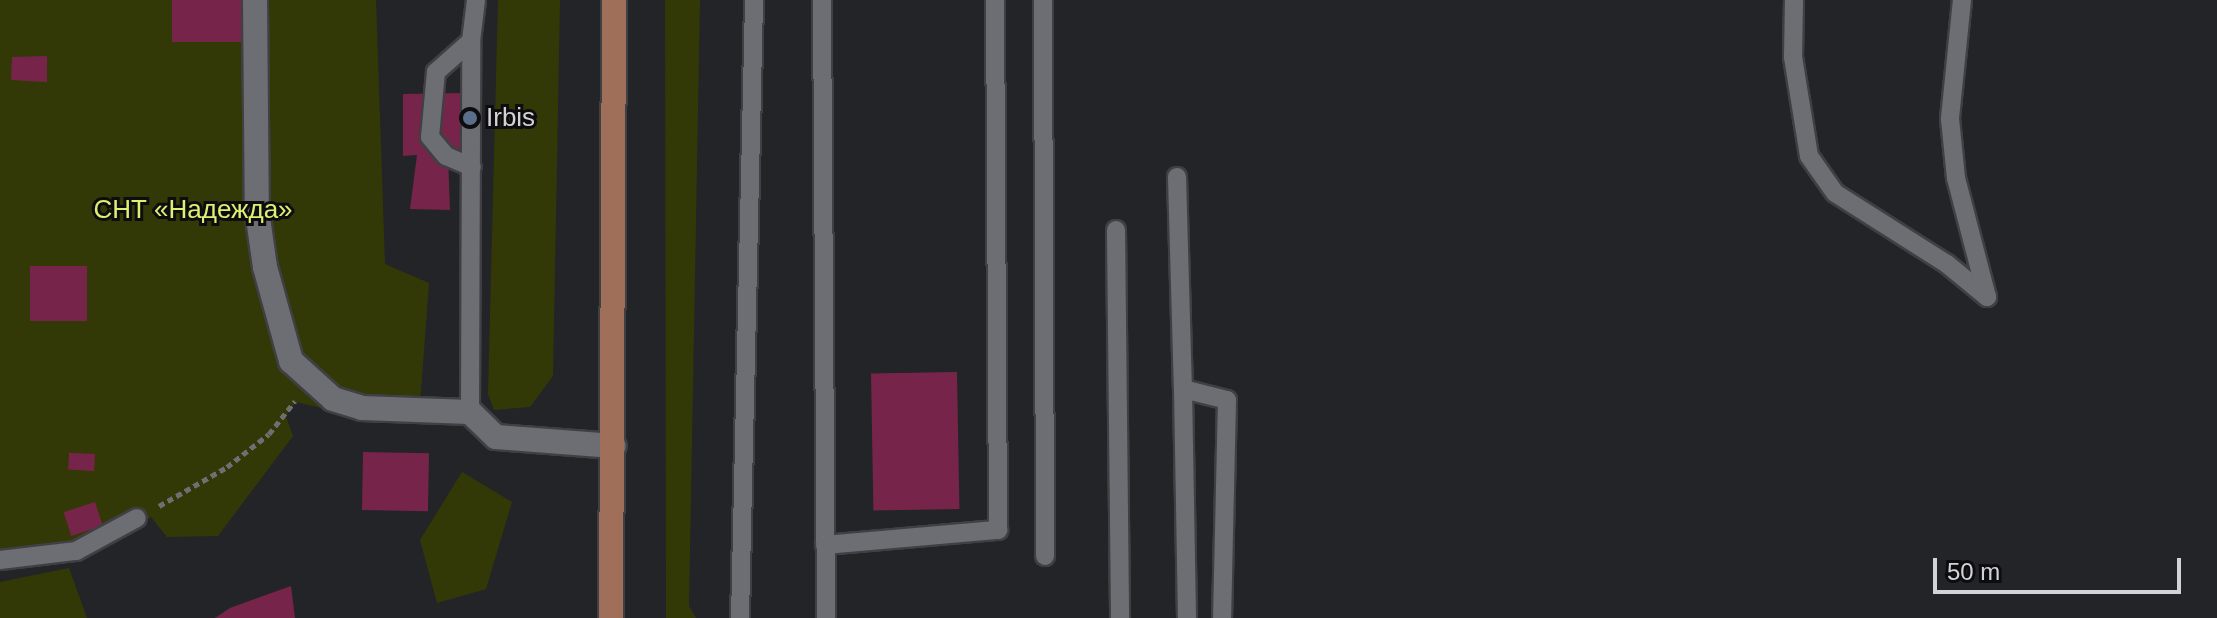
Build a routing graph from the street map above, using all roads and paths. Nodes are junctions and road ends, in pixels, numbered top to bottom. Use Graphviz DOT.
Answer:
graph roads {
  1 [pos="255,0"];
  2 [pos="476,0"];
  3 [pos="614,0"];
  4 [pos="754,0"];
  5 [pos="822,0"];
  6 [pos="995,0"];
  7 [pos="1043,0"];
  8 [pos="1794,0"];
  9 [pos="1962,0"];
  10 [pos="471,41"];
  11 [pos="472,167"];
  12 [pos="1177,177"];
  13 [pos="1116,230"];
  14 [pos="309,382"];
  15 [pos="1183,389"];
  16 [pos="470,412"];
  17 [pos="614,446"];
  18 [pos="137,518"];
  19 [pos="825,545"];
  20 [pos="1045,556"];
  21 [pos="0,560"];
  22 [pos="611,618"];
  23 [pos="740,618"];
  24 [pos="826,618"];
  25 [pos="1120,618"];
  26 [pos="1187,618"];
  27 [pos="1222,618"];
  1 -- 14 [label="street"];
  2 -- 10 [label="lane"];
  3 -- 17 [label="main road"];
  4 -- 23 [label="lane"];
  5 -- 19 [label="lane"];
  6 -- 19 [label="lane"];
  7 -- 20 [label="lane"];
  8 -- 9 [label="lane"];
  10 -- 11 [label="lane"];
  10 -- 11 [label="lane"];
  11 -- 16 [label="lane"];
  12 -- 15 [label="lane"];
  13 -- 25 [label="lane"];
  14 -- 16 [label="street"];
  14 -- 18 [label="path"];
  15 -- 26 [label="lane"];
  15 -- 27 [label="lane"];
  16 -- 17 [label="street"];
  17 -- 22 [label="main road"];
  18 -- 21 [label="lane"];
  19 -- 24 [label="lane"];
}
